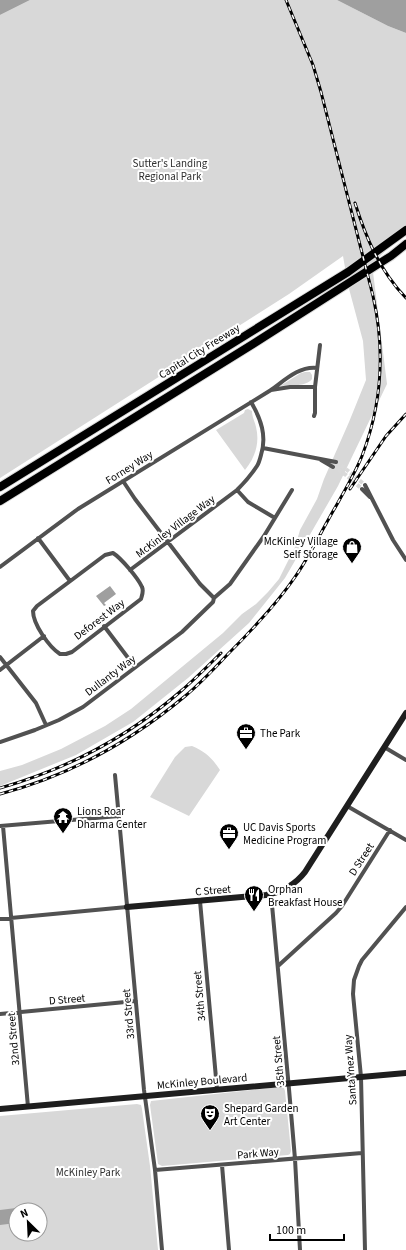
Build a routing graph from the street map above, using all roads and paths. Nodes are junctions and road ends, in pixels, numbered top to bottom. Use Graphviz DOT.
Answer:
graph roads {
  1 [pos="406,230"];
  2 [pos="406,244"];
  3 [pos="320,345"];
  4 [pos="317,368"];
  5 [pos="315,387"];
  6 [pos="272,390"];
  7 [pos="251,402"];
  8 [pos="314,416"];
  9 [pos="263,448"];
  10 [pos="315,458"];
  11 [pos="336,462"];
  12 [pos="333,467"];
  13 [pos="123,481"];
  14 [pos="365,484"];
  15 [pos="0,487"];
  16 [pos="362,489"];
  17 [pos="237,490"];
  18 [pos="292,490"];
  19 [pos="372,499"];
  20 [pos="0,502"];
  21 [pos="275,518"];
  22 [pos="38,538"];
  23 [pos="168,542"];
  24 [pos="406,560"];
  25 [pos="0,567"];
  26 [pos="130,570"];
  27 [pos="70,581"];
  28 [pos="214,598"];
  29 [pos="104,626"];
  30 [pos="44,636"];
  31 [pos="0,657"];
  32 [pos="6,665"];
  33 [pos="136,667"];
  34 [pos="0,670"];
  35 [pos="406,713"];
  36 [pos="46,726"];
  37 [pos="0,742"];
  38 [pos="384,747"];
  39 [pos="406,760"];
  40 [pos="115,775"];
  41 [pos="347,806"];
  42 [pos="119,816"];
  43 [pos="1,826"];
  44 [pos="390,830"];
  45 [pos="406,840"];
  46 [pos="271,894"];
  47 [pos="200,901"];
  48 [pos="127,907"];
  49 [pos="406,907"];
  50 [pos="11,918"];
  51 [pos="0,919"];
  52 [pos="278,966"];
  53 [pos="136,1002"];
  54 [pos="20,1012"];
  55 [pos="0,1014"];
  56 [pos="406,1073"];
  57 [pos="361,1077"];
  58 [pos="289,1082"];
  59 [pos="217,1089"];
  60 [pos="144,1096"];
  61 [pos="28,1107"];
  62 [pos="0,1110"];
  63 [pos="362,1153"];
  64 [pos="295,1159"];
  65 [pos="222,1165"];
  66 [pos="155,1170"];
  67 [pos="162,1250"];
  68 [pos="229,1250"];
  69 [pos="300,1250"];
  70 [pos="365,1250"];
  1 -- 15 [label="highway, Capital City Freeway"];
  2 -- 20 [label="highway, Capital City Freeway"];
  3 -- 4 [label="street"];
  4 -- 5 [label="street"];
  4 -- 6 [label="street, Forney Way"];
  5 -- 6 [label="street, Forney Way"];
  5 -- 8 [label="street"];
  6 -- 7 [label="street, Forney Way"];
  7 -- 9 [label="street"];
  7 -- 13 [label="street, Forney Way"];
  9 -- 10 [label="street"];
  9 -- 17 [label="street, McKinley Village Way"];
  10 -- 11 [label="street"];
  10 -- 12 [label="street"];
  13 -- 22 [label="street, Forney Way"];
  13 -- 23 [label="street"];
  14 -- 19 [label="street"];
  16 -- 19 [label="street"];
  17 -- 21 [label="street"];
  17 -- 23 [label="street, McKinley Village Way"];
  18 -- 21 [label="street, Dullanty Way"];
  19 -- 24 [label="street"];
  21 -- 28 [label="street, Dullanty Way"];
  22 -- 25 [label="street, Forney Way"];
  22 -- 27 [label="street"];
  23 -- 26 [label="street, McKinley Village Way"];
  23 -- 28 [label="street"];
  26 -- 27 [label="street, McKinley Village Way"];
  26 -- 29 [label="street, Deforest Way"];
  27 -- 30 [label="street, McKinley Village Way"];
  28 -- 33 [label="street, Dullanty Way"];
  29 -- 30 [label="street, Deforest Way"];
  29 -- 33 [label="street"];
  30 -- 32 [label="street"];
  31 -- 32 [label="street"];
  32 -- 34 [label="street"];
  32 -- 36 [label="street"];
  33 -- 36 [label="street, Dullanty Way"];
  35 -- 38 [label="street, C Street"];
  36 -- 37 [label="street, Dullanty Way"];
  38 -- 39 [label="street"];
  38 -- 41 [label="street, C Street"];
  40 -- 42 [label="street, 33rd Street"];
  41 -- 44 [label="street"];
  41 -- 46 [label="street, C Street"];
  42 -- 43 [label="street"];
  42 -- 48 [label="street, 33rd Street"];
  43 -- 50 [label="street, 32nd Street"];
  44 -- 45 [label="street"];
  44 -- 52 [label="street, D Street"];
  46 -- 47 [label="street, C Street"];
  46 -- 52 [label="street, 35th Street"];
  47 -- 48 [label="street, C Street"];
  47 -- 59 [label="street, 34th Street"];
  48 -- 50 [label="street, C Street"];
  48 -- 53 [label="street, 33rd Street"];
  49 -- 57 [label="street, Santa Ynez Way"];
  50 -- 51 [label="street, C Street"];
  50 -- 54 [label="street, 32nd Street"];
  52 -- 58 [label="street, 35th Street"];
  53 -- 54 [label="street, D Street"];
  53 -- 60 [label="street, 33rd Street"];
  54 -- 55 [label="street, D Street"];
  54 -- 61 [label="street, 32nd Street"];
  56 -- 57 [label="street, McKinley Boulevard"];
  57 -- 58 [label="street, McKinley Boulevard"];
  57 -- 63 [label="street, Santa Ynez Way"];
  58 -- 59 [label="street, McKinley Boulevard"];
  58 -- 64 [label="street, 35th Street"];
  59 -- 60 [label="street, McKinley Boulevard"];
  60 -- 61 [label="street, McKinley Boulevard"];
  60 -- 66 [label="street, 33rd Street"];
  61 -- 62 [label="street, McKinley Boulevard"];
  63 -- 64 [label="street, Park Way"];
  63 -- 70 [label="street, Santa Ynez Way"];
  64 -- 65 [label="street, Park Way"];
  64 -- 69 [label="street, 35th Street"];
  65 -- 66 [label="street, Park Way"];
  65 -- 68 [label="street"];
  66 -- 67 [label="street, 33rd Street"];
}
